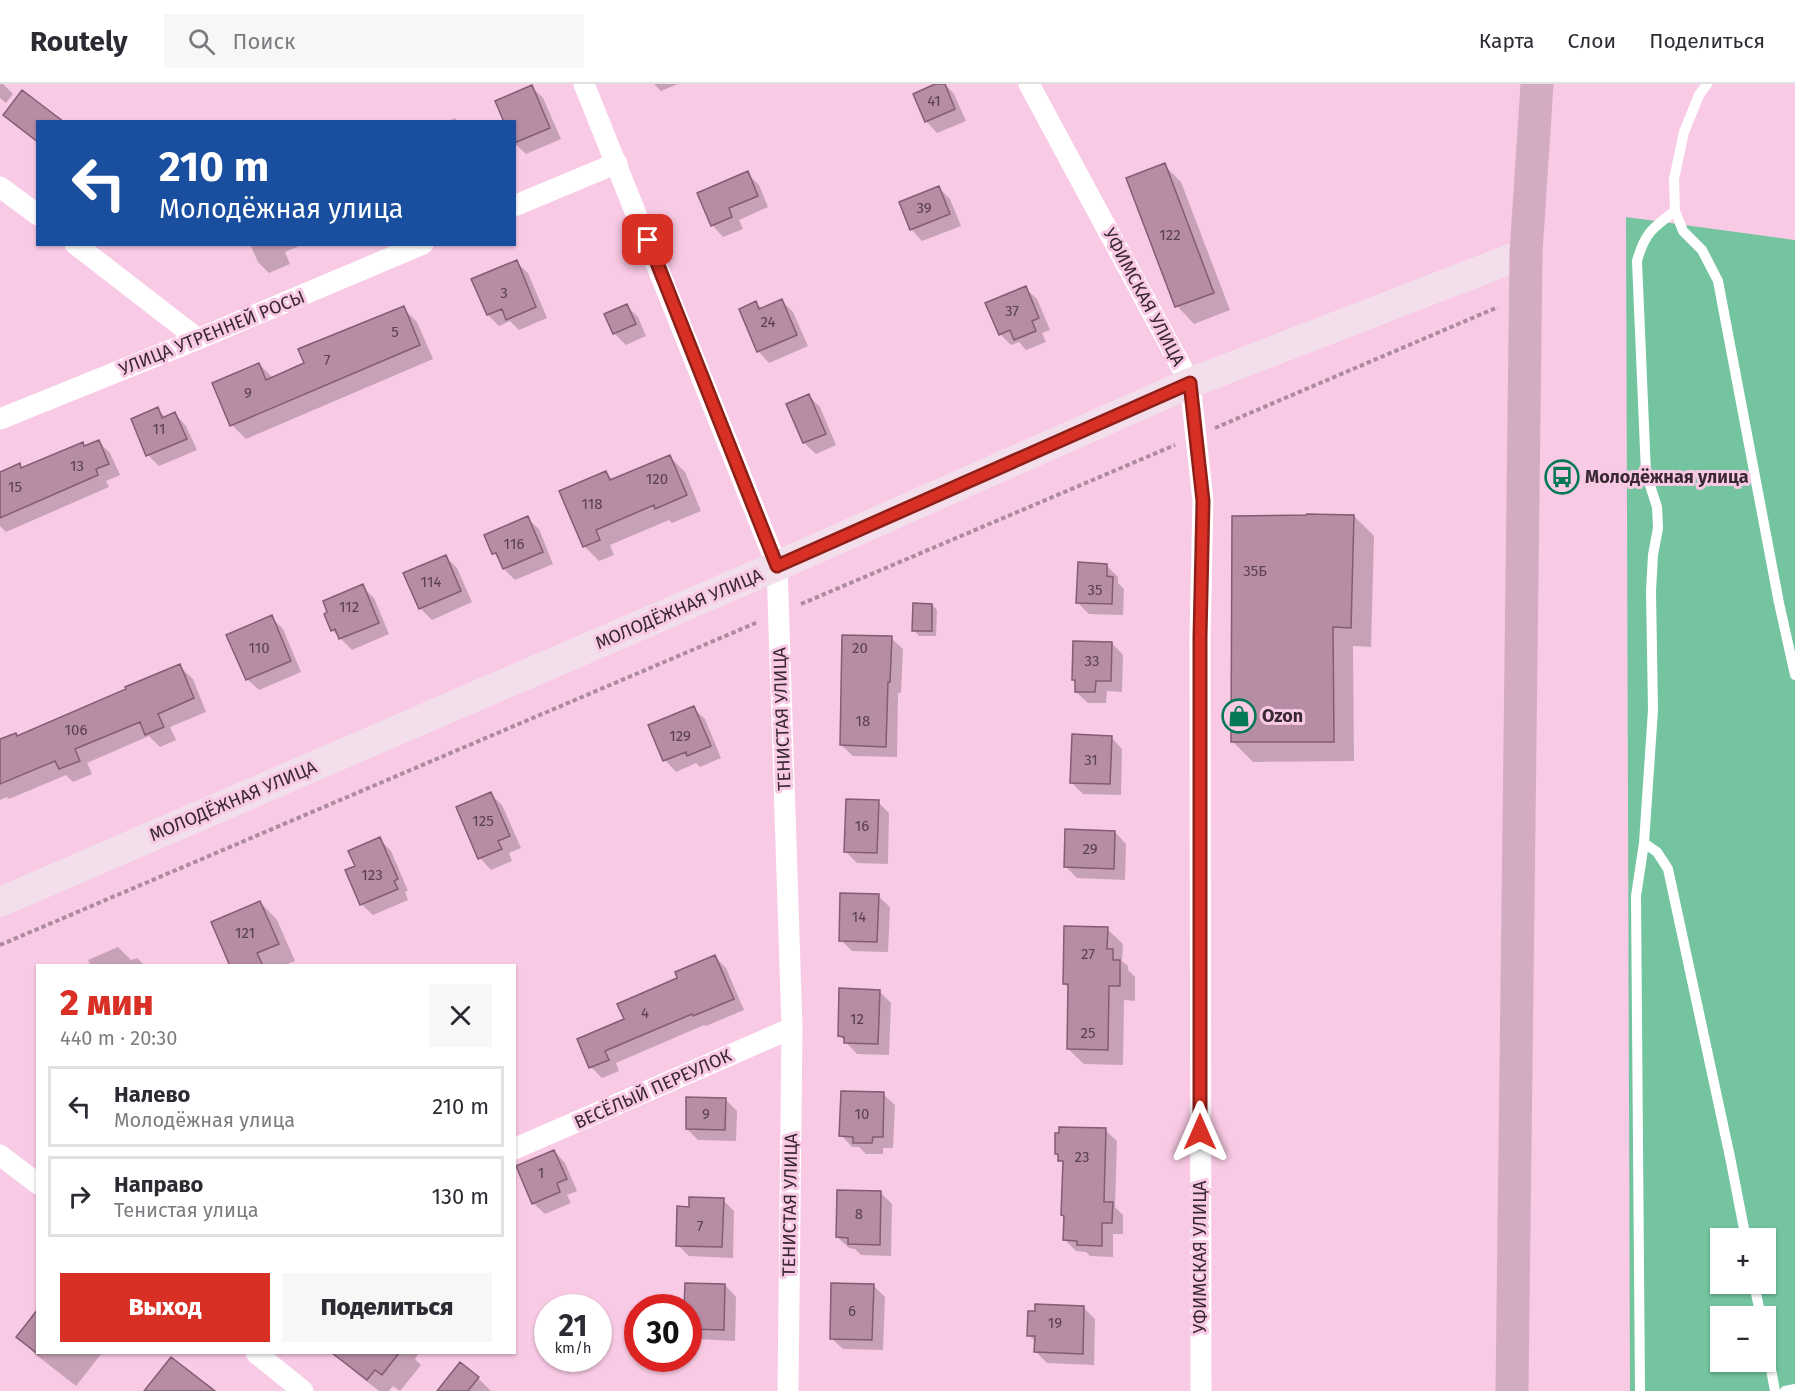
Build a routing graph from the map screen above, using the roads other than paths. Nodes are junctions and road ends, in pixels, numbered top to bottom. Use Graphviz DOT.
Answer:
graph roads {
  1 [pos="584,84"];
  2 [pos="1029,84"];
  3 [pos="1537,84"];
  4 [pos="1707,84"];
  5 [pos="617,163"];
  6 [pos="0,187"];
  7 [pos="516,205"];
  8 [pos="1675,211"];
  9 [pos="36,214"];
  10 [pos="78,246"];
  11 [pos="418,246"];
  12 [pos="1526,253"];
  13 [pos="198,339"];
  14 [pos="1190,383"];
  15 [pos="0,419"];
  16 [pos="777,566"];
  17 [pos="1795,675"];
  18 [pos="1644,843"];
  19 [pos="0,902"];
  20 [pos="792,1028"];
  21 [pos="516,1148"];
  22 [pos="0,1155"];
  23 [pos="36,1182"];
  24 [pos="1744,1228"];
  25 [pos="257,1354"];
  26 [pos="1772,1372"];
  27 [pos="1795,1389"];
  28 [pos="303,1391"];
  29 [pos="788,1391"];
  30 [pos="1200,1391"];
  31 [pos="1512,1391"];
  32 [pos="1640,1391"];
  33 [pos="1775,1391"];
  34 [pos="1785,1391"];
  1 -- 5 [label="street, ТЕНИСТАЯ УЛИЦА"];
  2 -- 14 [label="street, УФИМСКАЯ УЛИЦА"];
  3 -- 12 [label="main road"];
  4 -- 8 [label="lane"];
  5 -- 7 [label="street"];
  5 -- 16 [label="street, ТЕНИСТАЯ УЛИЦА"];
  6 -- 9 [label="street"];
  8 -- 17 [label="lane"];
  8 -- 18 [label="lane"];
  10 -- 13 [label="street"];
  11 -- 13 [label="street, УЛИЦА УТРЕННЕЙ РОСЫ"];
  12 -- 14 [label="street, МОЛОДЁЖНАЯ УЛИЦА"];
  12 -- 31 [label="main road"];
  13 -- 15 [label="street, УЛИЦА УТРЕННЕЙ РОСЫ"];
  14 -- 16 [label="street, МОЛОДЁЖНАЯ УЛИЦА"];
  14 -- 30 [label="street, УФИМСКАЯ УЛИЦА"];
  16 -- 19 [label="street, МОЛОДЁЖНАЯ УЛИЦА"];
  16 -- 20 [label="street, ТЕНИСТАЯ УЛИЦА"];
  18 -- 24 [label="lane"];
  18 -- 32 [label="lane"];
  20 -- 21 [label="street, ВЕСЁЛЫЙ ПЕРЕУЛОК"];
  20 -- 29 [label="street, ТЕНИСТАЯ УЛИЦА"];
  22 -- 23 [label="street"];
  25 -- 28 [label="street"];
  26 -- 33 [label="lane"];
  27 -- 34 [label="lane"];
}
